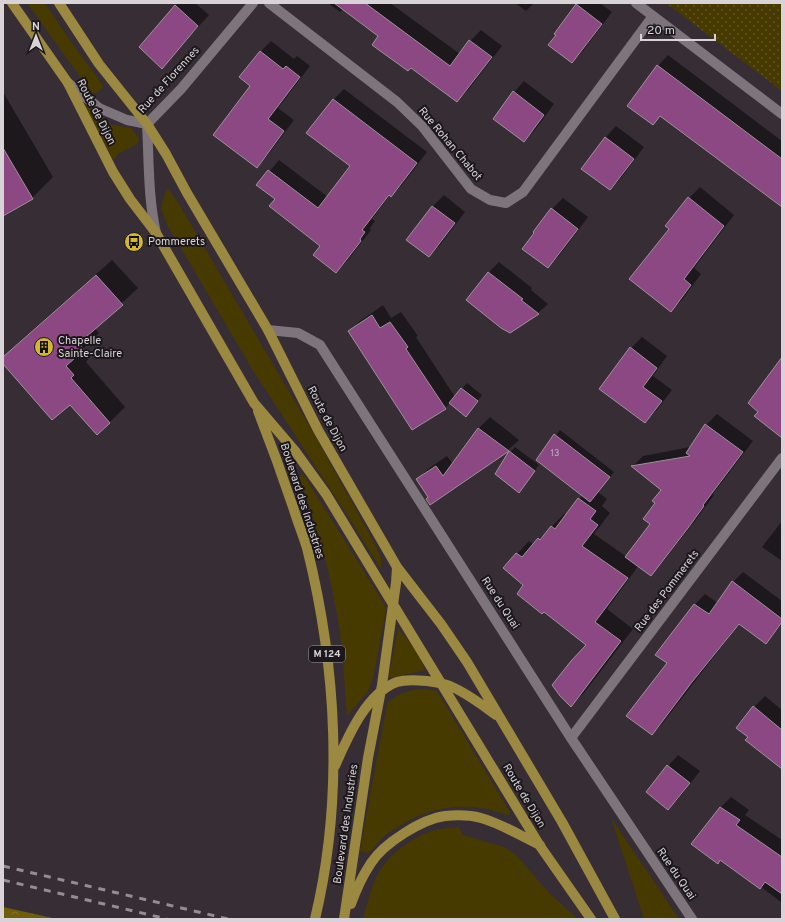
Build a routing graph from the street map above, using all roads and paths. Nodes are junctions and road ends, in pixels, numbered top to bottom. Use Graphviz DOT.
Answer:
graph roads {
  1 [pos="12,3"];
  2 [pos="59,3"];
  3 [pos="253,3"];
  4 [pos="269,3"];
  5 [pos="636,3"];
  6 [pos="653,16"];
  7 [pos="68,83"];
  8 [pos="782,114"];
  9 [pos="147,124"];
  10 [pos="156,233"];
  11 [pos="268,330"];
  12 [pos="254,402"];
  13 [pos="782,458"];
  14 [pos="397,567"];
  15 [pos="393,605"];
  16 [pos="441,682"];
  17 [pos="380,692"];
  18 [pos="500,718"];
  19 [pos="572,738"];
  20 [pos="334,770"];
  21 [pos="540,846"];
  22 [pos="316,917"];
  23 [pos="345,919"];
  24 [pos="591,919"];
  25 [pos="615,919"];
  26 [pos="692,919"];
  1 -- 7 [label="main road, Route de Dijon"];
  2 -- 9 [label="main road, Route de Dijon"];
  3 -- 9 [label="street, Rue de Florennes"];
  4 -- 6 [label="street, Rue Rohan Chabot"];
  5 -- 6 [label="street"];
  6 -- 8 [label="street"];
  7 -- 9 [label="street, Rue de Florennes"];
  7 -- 10 [label="main road, Route de Dijon"];
  9 -- 10 [label="street, Route de Dijon"];
  9 -- 11 [label="main road, Route de Dijon"];
  10 -- 12 [label="main road, Route de Dijon"];
  11 -- 14 [label="main road, Route de Dijon"];
  11 -- 19 [label="street, Rue du Quai"];
  12 -- 15 [label="main road, Route de Dijon"];
  12 -- 20 [label="main road, Boulevard des Industries / M 124"];
  13 -- 19 [label="street, Rue des Pommerets"];
  14 -- 15 [label="main road, Boulevard des Industries"];
  14 -- 18 [label="main road, Route de Dijon"];
  15 -- 16 [label="main road, Route de Dijon"];
  15 -- 17 [label="main road, Boulevard des Industries"];
  16 -- 17 [label="main road, Route de Dijon / M 124"];
  16 -- 18 [label="main road, Route de Dijon / M 124"];
  16 -- 21 [label="main road, Route de Dijon"];
  17 -- 20 [label="main road, Route de Dijon / M 124"];
  17 -- 23 [label="main road, Boulevard des Industries"];
  18 -- 25 [label="main road, Route de Dijon"];
  19 -- 26 [label="street, Rue du Quai"];
  20 -- 22 [label="main road, Boulevard des Industries / M 124"];
  21 -- 23 [label="main road, Boulevard des Industries"];
  21 -- 24 [label="main road, Route de Dijon"];
}
